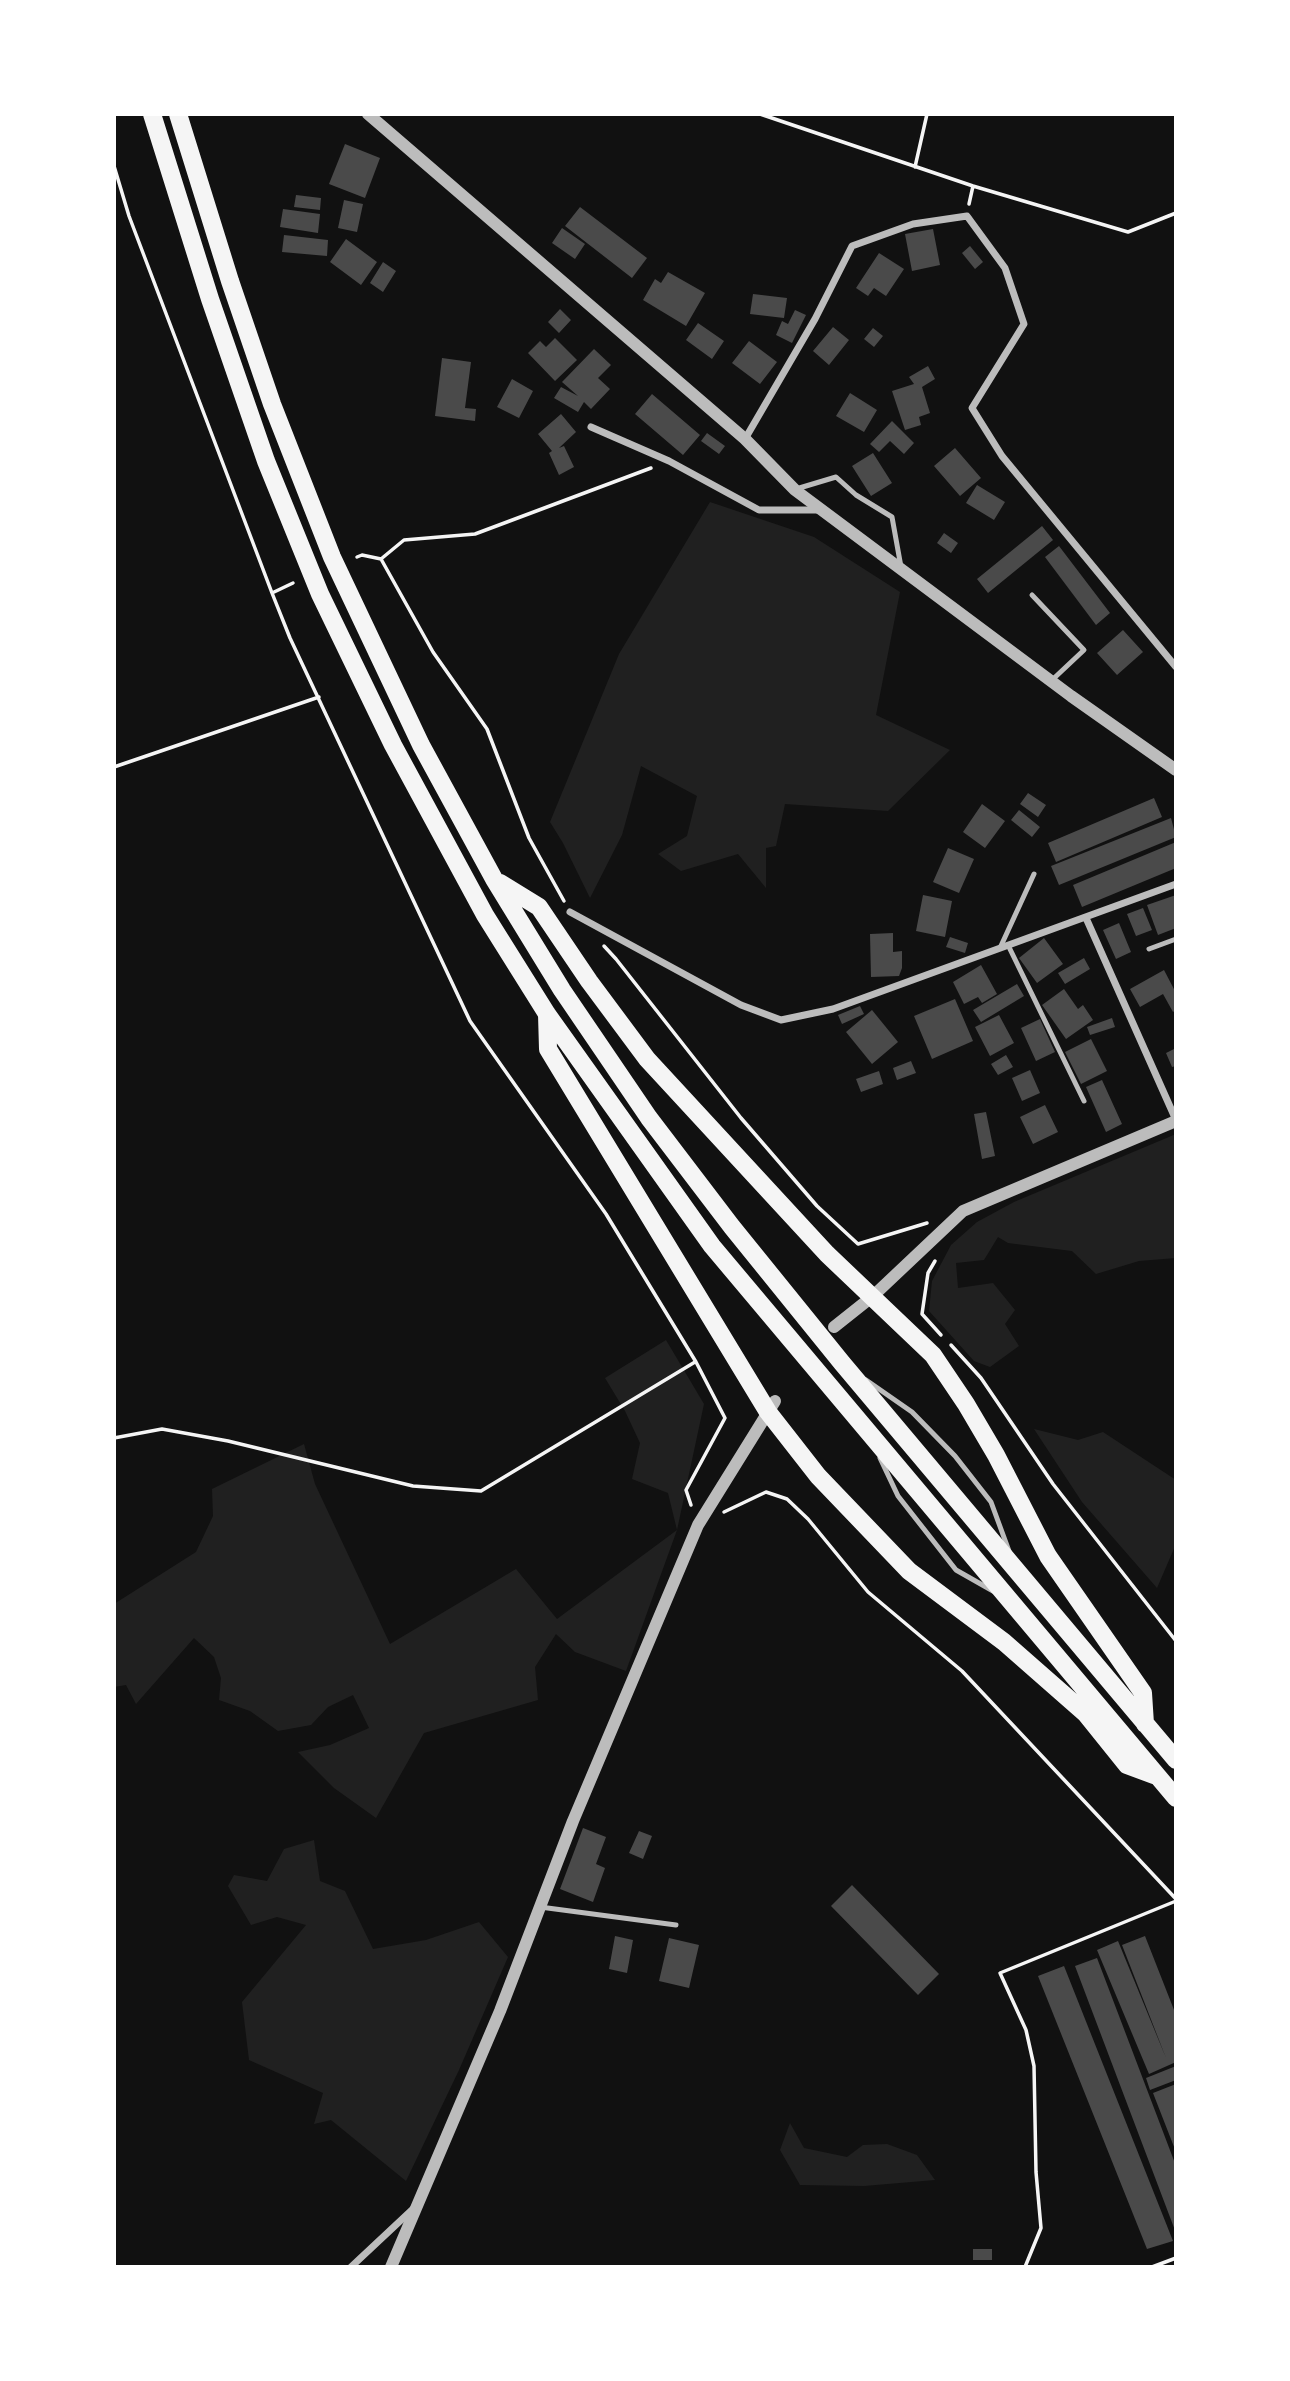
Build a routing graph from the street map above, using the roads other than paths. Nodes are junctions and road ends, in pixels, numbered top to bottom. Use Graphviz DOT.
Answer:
graph roads {
  1 [pos="152,114"];
  2 [pos="178,114"];
  3 [pos="368,114"];
  4 [pos="591,427"];
  5 [pos="745,439"];
  6 [pos="795,489"];
  7 [pos="821,510"];
  8 [pos="902,570"];
  9 [pos="1032,595"];
  10 [pos="1176,667"];
  11 [pos="1051,681"];
  12 [pos="1176,770"];
  13 [pos="1034,874"];
  14 [pos="494,880"];
  15 [pos="1176,884"];
  16 [pos="570,912"];
  17 [pos="1086,918"];
  18 [pos="1176,939"];
  19 [pos="1004,947"];
  20 [pos="1149,949"];
  21 [pos="547,1014"];
  22 [pos="1084,1101"];
  23 [pos="1176,1121"];
  24 [pos="873,1296"];
  25 [pos="834,1327"];
  26 [pos="842,1363"];
  27 [pos="772,1406"];
  28 [pos="1015,1567"];
  29 [pos="1145,1724"];
  30 [pos="1176,1760"];
  31 [pos="1156,1776"];
  32 [pos="1176,1798"];
  33 [pos="540,1907"];
  34 [pos="676,1925"];
  35 [pos="417,2205"];
  36 [pos="351,2267"];
  37 [pos="391,2267"];
  1 -- 21 [label="main road"];
  2 -- 14 [label="main road"];
  3 -- 5 [label="street"];
  4 -- 7 [label="street"];
  5 -- 6 [label="street"];
  5 -- 10 [label="street"];
  6 -- 7 [label="street"];
  6 -- 8 [label="lane"];
  7 -- 8 [label="street"];
  8 -- 11 [label="street"];
  9 -- 11 [label="lane"];
  11 -- 12 [label="street"];
  13 -- 19 [label="lane"];
  14 -- 24 [label="main road"];
  14 -- 26 [label="main road"];
  15 -- 17 [label="street"];
  16 -- 19 [label="street"];
  17 -- 19 [label="street"];
  17 -- 23 [label="street"];
  18 -- 20 [label="lane"];
  19 -- 22 [label="lane"];
  21 -- 27 [label="main road"];
  21 -- 31 [label="main road"];
  23 -- 24 [label="street"];
  24 -- 25 [label="street"];
  24 -- 29 [label="main road"];
  26 -- 28 [label="main road"];
  26 -- 28 [label="lane"];
  27 -- 31 [label="main road"];
  27 -- 33 [label="street"];
  28 -- 29 [label="main road"];
  29 -- 30 [label="main road"];
  31 -- 32 [label="main road"];
  33 -- 34 [label="lane"];
  33 -- 35 [label="street"];
  35 -- 36 [label="street"];
  35 -- 37 [label="street"];
}
